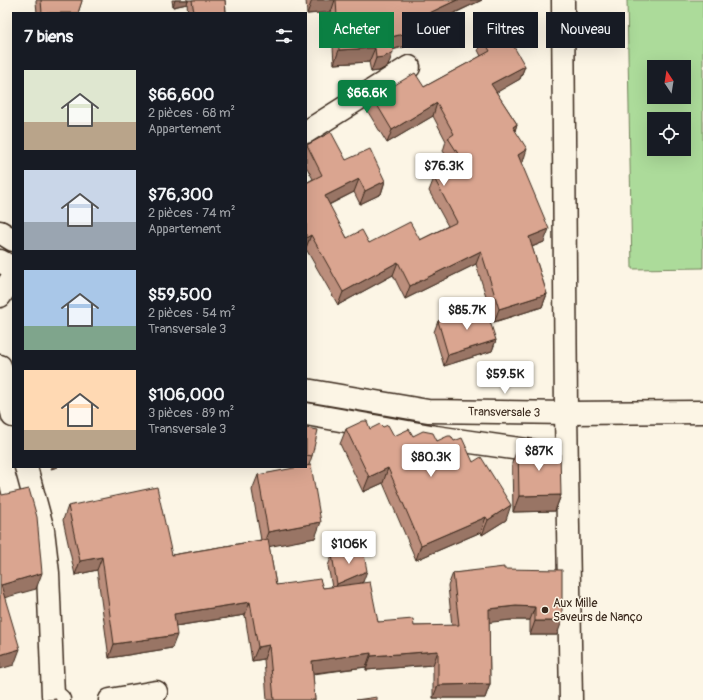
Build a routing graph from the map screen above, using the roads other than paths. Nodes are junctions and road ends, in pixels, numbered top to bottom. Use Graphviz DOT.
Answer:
graph roads {
  1 [pos="563,0"];
  2 [pos="409,67"];
  3 [pos="307,131"];
  4 [pos="0,232"];
  5 [pos="12,239"];
  6 [pos="0,261"];
  7 [pos="12,267"];
  8 [pos="12,278"];
  9 [pos="0,296"];
  10 [pos="0,366"];
  11 [pos="307,390"];
  12 [pos="12,412"];
  13 [pos="703,412"];
  14 [pos="566,413"];
  15 [pos="307,414"];
  16 [pos="566,456"];
  17 [pos="26,468"];
  18 [pos="156,692"];
  19 [pos="58,700"];
  20 [pos="110,700"];
  21 [pos="571,700"];
  1 -- 14 [label="street"];
  2 -- 3 [label="street"];
  4 -- 5 [label="street"];
  6 -- 7 [label="street"];
  8 -- 9 [label="street"];
  10 -- 12 [label="street"];
  11 -- 14 [label="street, Transversale 3"];
  13 -- 14 [label="street, Transversale 3"];
  14 -- 16 [label="street"];
  15 -- 16 [label="street"];
  16 -- 21 [label="street"];
  17 -- 19 [label="street"];
  18 -- 20 [label="street"];
}
